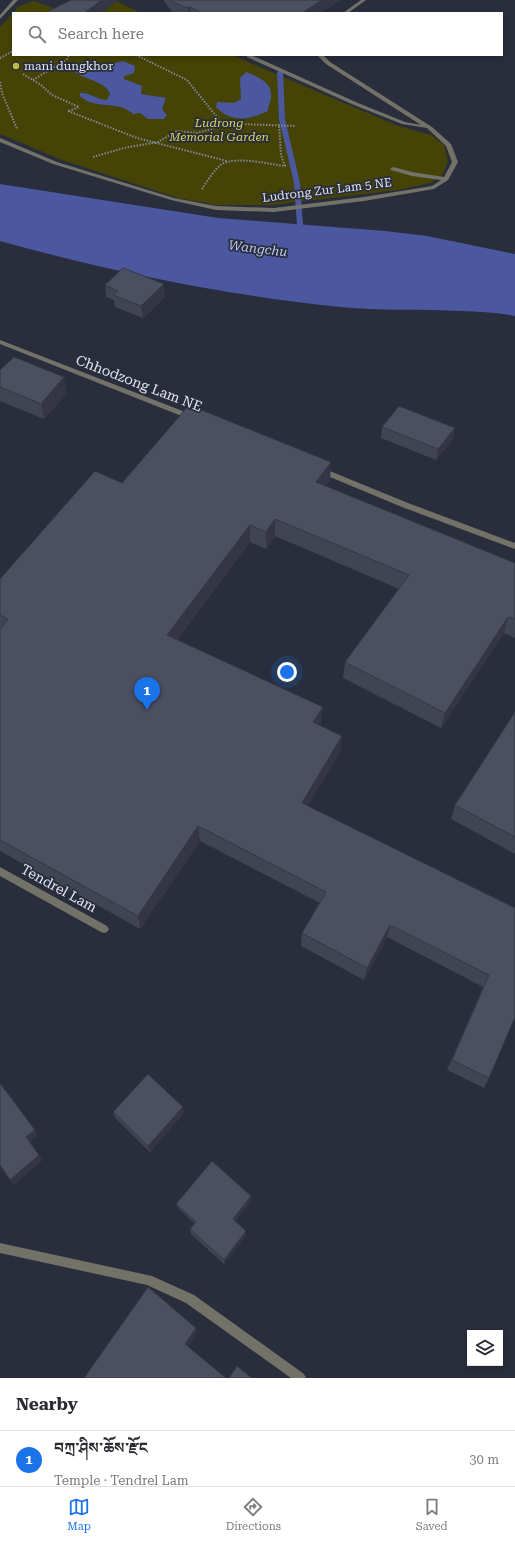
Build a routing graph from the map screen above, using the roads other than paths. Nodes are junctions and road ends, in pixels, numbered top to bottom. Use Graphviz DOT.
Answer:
graph roads {
  1 [pos="16,0"];
  2 [pos="361,0"];
  3 [pos="346,12"];
  4 [pos="0,18"];
  5 [pos="249,56"];
  6 [pos="321,56"];
  7 [pos="430,128"];
  8 [pos="0,140"];
  9 [pos="393,169"];
  10 [pos="446,179"];
  11 [pos="0,342"];
  12 [pos="202,421"];
  13 [pos="315,467"];
  14 [pos="515,546"];
  15 [pos="0,872"];
  16 [pos="104,929"];
  17 [pos="0,1248"];
  18 [pos="300,1378"];
  1 -- 4 [label="street"];
  2 -- 3 [label="street"];
  5 -- 7 [label="street"];
  6 -- 7 [label="street"];
  7 -- 10 [label="street"];
  8 -- 10 [label="street, Ludrong Zur Lam 5 NE"];
  9 -- 10 [label="street"];
  11 -- 12 [label="street, Chhodzong Lam NE"];
  13 -- 14 [label="street"];
  15 -- 16 [label="street, Tendrel Lam"];
  17 -- 18 [label="street"];
}
